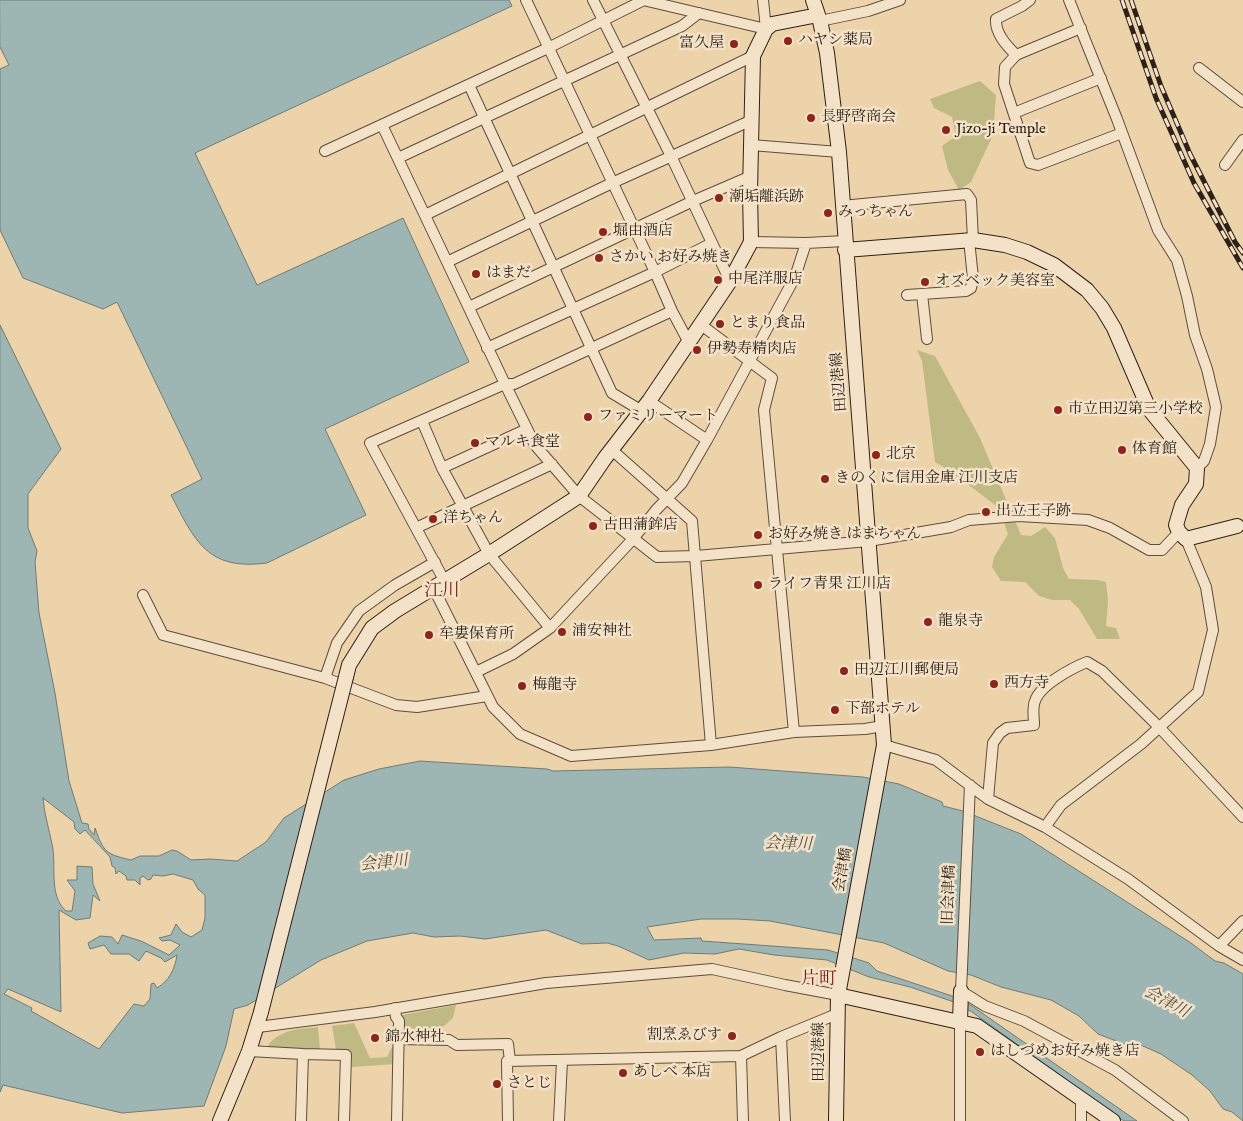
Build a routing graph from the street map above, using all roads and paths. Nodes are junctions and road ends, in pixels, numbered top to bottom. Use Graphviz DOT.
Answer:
graph roads {
  1 [pos="526,0"];
  2 [pos="593,0"];
  3 [pos="643,0"];
  4 [pos="763,0"];
  5 [pos="813,0"];
  6 [pos="900,0"];
  7 [pos="1030,0"];
  8 [pos="1069,0"];
  9 [pos="678,4"];
  10 [pos="699,13"];
  11 [pos="819,18"];
  12 [pos="604,21"];
  13 [pos="1081,28"];
  14 [pos="766,29"];
  15 [pos="548,48"];
  16 [pos="620,54"];
  17 [pos="1016,55"];
  18 [pos="753,56"];
  19 [pos="1198,68"];
  20 [pos="1101,78"];
  21 [pos="563,81"];
  22 [pos="469,85"];
  23 [pos="1243,102"];
  24 [pos="646,108"];
  25 [pos="1014,114"];
  26 [pos="484,118"];
  27 [pos="752,120"];
  28 [pos="382,125"];
  29 [pos="1122,133"];
  30 [pos="590,136"];
  31 [pos="1243,140"];
  32 [pos="751,145"];
  33 [pos="325,151"];
  34 [pos="839,152"];
  35 [pos="671,156"];
  36 [pos="398,158"];
  37 [pos="1225,165"];
  38 [pos="511,174"];
  39 [pos="751,176"];
  40 [pos="612,182"];
  41 [pos="693,201"];
  42 [pos="842,206"];
  43 [pos="425,215"];
  44 [pos="534,221"];
  45 [pos="635,230"];
  46 [pos="971,240"];
  47 [pos="751,242"];
  48 [pos="712,243"];
  49 [pos="806,243"];
  50 [pos="845,246"];
  51 [pos="447,262"];
  52 [pos="554,268"];
  53 [pos="655,272"];
  54 [pos="730,281"];
  55 [pos="922,294"];
  56 [pos="907,295"];
  57 [pos="469,308"];
  58 [pos="573,308"];
  59 [pos="672,311"];
  60 [pos="700,324"];
  61 [pos="927,338"];
  62 [pos="688,341"];
  63 [pos="487,348"];
  64 [pos="591,348"];
  65 [pos="749,361"];
  66 [pos="505,384"];
  67 [pos="645,406"];
  68 [pos="422,421"];
  69 [pos="527,429"];
  70 [pos="707,440"];
  71 [pos="612,450"];
  72 [pos="552,464"];
  73 [pos="442,468"];
  74 [pos="1197,468"];
  75 [pos="579,496"];
  76 [pos="667,499"];
  77 [pos="464,506"];
  78 [pos="1241,527"];
  79 [pos="416,528"];
  80 [pos="1182,535"];
  81 [pos="633,539"];
  82 [pos="869,541"];
  83 [pos="776,550"];
  84 [pos="489,554"];
  85 [pos="696,556"];
  86 [pos="435,562"];
  87 [pos="439,584"];
  88 [pos="143,595"];
  89 [pos="550,628"];
  90 [pos="476,672"];
  91 [pos="325,678"];
  92 [pos="487,696"];
  93 [pos="883,726"];
  94 [pos="1159,727"];
  95 [pos="794,732"];
  96 [pos="711,745"];
  97 [pos="884,745"];
  98 [pos="880,763"];
  99 [pos="970,785"];
  100 [pos="988,799"];
  101 [pos="1243,817"];
  102 [pos="1045,828"];
  103 [pos="1243,921"];
  104 [pos="1219,946"];
  105 [pos="1243,960"];
  106 [pos="839,989"];
  107 [pos="961,991"];
  108 [pos="395,1008"];
  109 [pos="837,1014"];
  110 [pos="960,1021"];
  111 [pos="258,1027"];
  112 [pos="781,1037"];
  113 [pos="399,1039"];
  114 [pos="249,1051"];
  115 [pos="302,1054"];
  116 [pos="741,1056"];
  117 [pos="562,1061"];
  118 [pos="510,1062"];
  119 [pos="1081,1098"];
  120 [pos="220,1121"];
  121 [pos="301,1121"];
  122 [pos="344,1121"];
  123 [pos="397,1121"];
  124 [pos="508,1121"];
  125 [pos="560,1121"];
  126 [pos="743,1121"];
  127 [pos="785,1121"];
  128 [pos="836,1121"];
  129 [pos="960,1121"];
  130 [pos="1081,1121"];
  131 [pos="1113,1121"];
  132 [pos="1183,1121"];
  1 -- 15 [label="street"];
  2 -- 12 [label="street"];
  3 -- 9 [label="street"];
  3 -- 12 [label="street"];
  4 -- 14 [label="street"];
  5 -- 11 [label="street, 田辺港線"];
  6 -- 11 [label="street"];
  7 -- 17 [label="street"];
  8 -- 13 [label="street"];
  9 -- 10 [label="street"];
  10 -- 14 [label="street"];
  10 -- 16 [label="street"];
  11 -- 14 [label="street"];
  11 -- 34 [label="street, 田辺港線"];
  12 -- 15 [label="street"];
  12 -- 16 [label="street"];
  13 -- 17 [label="street"];
  13 -- 20 [label="street"];
  14 -- 18 [label="street"];
  15 -- 21 [label="street"];
  15 -- 22 [label="street"];
  16 -- 21 [label="street"];
  16 -- 24 [label="street"];
  17 -- 25 [label="street"];
  18 -- 24 [label="street"];
  18 -- 27 [label="street"];
  19 -- 23 [label="street"];
  20 -- 25 [label="street"];
  20 -- 29 [label="street"];
  21 -- 26 [label="street"];
  21 -- 30 [label="street"];
  22 -- 26 [label="street"];
  22 -- 28 [label="street"];
  24 -- 30 [label="street"];
  24 -- 35 [label="street"];
  25 -- 29 [label="street"];
  26 -- 36 [label="street"];
  26 -- 38 [label="street"];
  27 -- 32 [label="street"];
  27 -- 35 [label="street"];
  28 -- 33 [label="street"];
  28 -- 36 [label="street"];
  29 -- 74 [label="street"];
  30 -- 38 [label="street"];
  30 -- 40 [label="street"];
  31 -- 37 [label="street"];
  32 -- 34 [label="street"];
  32 -- 39 [label="street"];
  34 -- 42 [label="street, 田辺港線"];
  35 -- 40 [label="street"];
  35 -- 41 [label="street"];
  36 -- 43 [label="street"];
  38 -- 43 [label="street"];
  38 -- 44 [label="street"];
  39 -- 41 [label="street"];
  39 -- 47 [label="street"];
  40 -- 44 [label="street"];
  40 -- 45 [label="street"];
  41 -- 45 [label="street"];
  41 -- 48 [label="street"];
  42 -- 46 [label="street"];
  42 -- 50 [label="street, 田辺港線"];
  43 -- 51 [label="street"];
  44 -- 51 [label="street"];
  44 -- 52 [label="street"];
  45 -- 52 [label="street"];
  45 -- 53 [label="street"];
  46 -- 50 [label="street"];
  46 -- 55 [label="street"];
  46 -- 74 [label="street"];
  47 -- 49 [label="street"];
  47 -- 54 [label="street"];
  48 -- 53 [label="street"];
  48 -- 54 [label="street"];
  49 -- 50 [label="street"];
  49 -- 65 [label="street"];
  50 -- 82 [label="street, 田辺港線"];
  51 -- 57 [label="street"];
  52 -- 57 [label="street"];
  52 -- 58 [label="street"];
  53 -- 58 [label="street"];
  53 -- 59 [label="street"];
  54 -- 60 [label="street"];
  55 -- 56 [label="street"];
  55 -- 61 [label="street"];
  57 -- 63 [label="street"];
  58 -- 63 [label="street"];
  58 -- 64 [label="street"];
  59 -- 62 [label="street"];
  59 -- 64 [label="street"];
  60 -- 62 [label="street"];
  60 -- 65 [label="street"];
  62 -- 67 [label="street"];
  63 -- 66 [label="street"];
  64 -- 66 [label="street"];
  64 -- 67 [label="street"];
  65 -- 70 [label="street"];
  65 -- 83 [label="street"];
  66 -- 68 [label="street"];
  66 -- 69 [label="street"];
  67 -- 70 [label="street"];
  67 -- 71 [label="street"];
  68 -- 73 [label="street"];
  68 -- 79 [label="street"];
  69 -- 72 [label="street"];
  69 -- 73 [label="street"];
  70 -- 76 [label="street"];
  71 -- 75 [label="street"];
  71 -- 76 [label="street"];
  72 -- 75 [label="street"];
  72 -- 77 [label="street"];
  73 -- 77 [label="street"];
  74 -- 80 [label="street"];
  75 -- 81 [label="street"];
  75 -- 84 [label="street"];
  76 -- 81 [label="street"];
  76 -- 85 [label="street"];
  77 -- 79 [label="street"];
  77 -- 84 [label="street"];
  78 -- 80 [label="street"];
  79 -- 86 [label="street"];
  80 -- 82 [label="street"];
  80 -- 94 [label="street"];
  81 -- 85 [label="street"];
  81 -- 89 [label="street"];
  82 -- 83 [label="street"];
  82 -- 93 [label="street, 田辺港線"];
  83 -- 85 [label="street"];
  83 -- 95 [label="street"];
  84 -- 87 [label="street"];
  84 -- 89 [label="street"];
  85 -- 96 [label="street"];
  86 -- 87 [label="street"];
  86 -- 91 [label="street"];
  87 -- 90 [label="street"];
  87 -- 111 [label="street, bridge"];
  88 -- 91 [label="street"];
  89 -- 90 [label="street"];
  90 -- 92 [label="street"];
  91 -- 92 [label="street"];
  92 -- 96 [label="street"];
  93 -- 95 [label="street"];
  93 -- 97 [label="street, 田辺港線"];
  94 -- 100 [label="street"];
  94 -- 101 [label="street"];
  94 -- 102 [label="street"];
  95 -- 96 [label="street"];
  97 -- 98 [label="street, 田辺港線"];
  97 -- 99 [label="street"];
  98 -- 106 [label="street, 会津橋"];
  99 -- 100 [label="street"];
  99 -- 107 [label="street, 旧会津橋"];
  100 -- 102 [label="street"];
  102 -- 104 [label="street"];
  103 -- 104 [label="street"];
  104 -- 105 [label="street"];
  106 -- 108 [label="street"];
  106 -- 109 [label="street, 田辺港線"];
  106 -- 110 [label="street"];
  107 -- 110 [label="street"];
  107 -- 132 [label="street"];
  108 -- 111 [label="street"];
  108 -- 113 [label="street"];
  109 -- 112 [label="street"];
  109 -- 128 [label="street, 田辺港線"];
  110 -- 119 [label="street"];
  110 -- 129 [label="street"];
  111 -- 114 [label="street"];
  112 -- 116 [label="street"];
  112 -- 127 [label="street"];
  113 -- 118 [label="street"];
  113 -- 123 [label="street"];
  114 -- 115 [label="street"];
  114 -- 120 [label="street"];
  115 -- 121 [label="street"];
  115 -- 122 [label="street"];
  116 -- 117 [label="street"];
  116 -- 126 [label="street"];
  117 -- 118 [label="street"];
  117 -- 125 [label="street"];
  118 -- 124 [label="street"];
  119 -- 130 [label="street"];
  119 -- 131 [label="street"];
}
